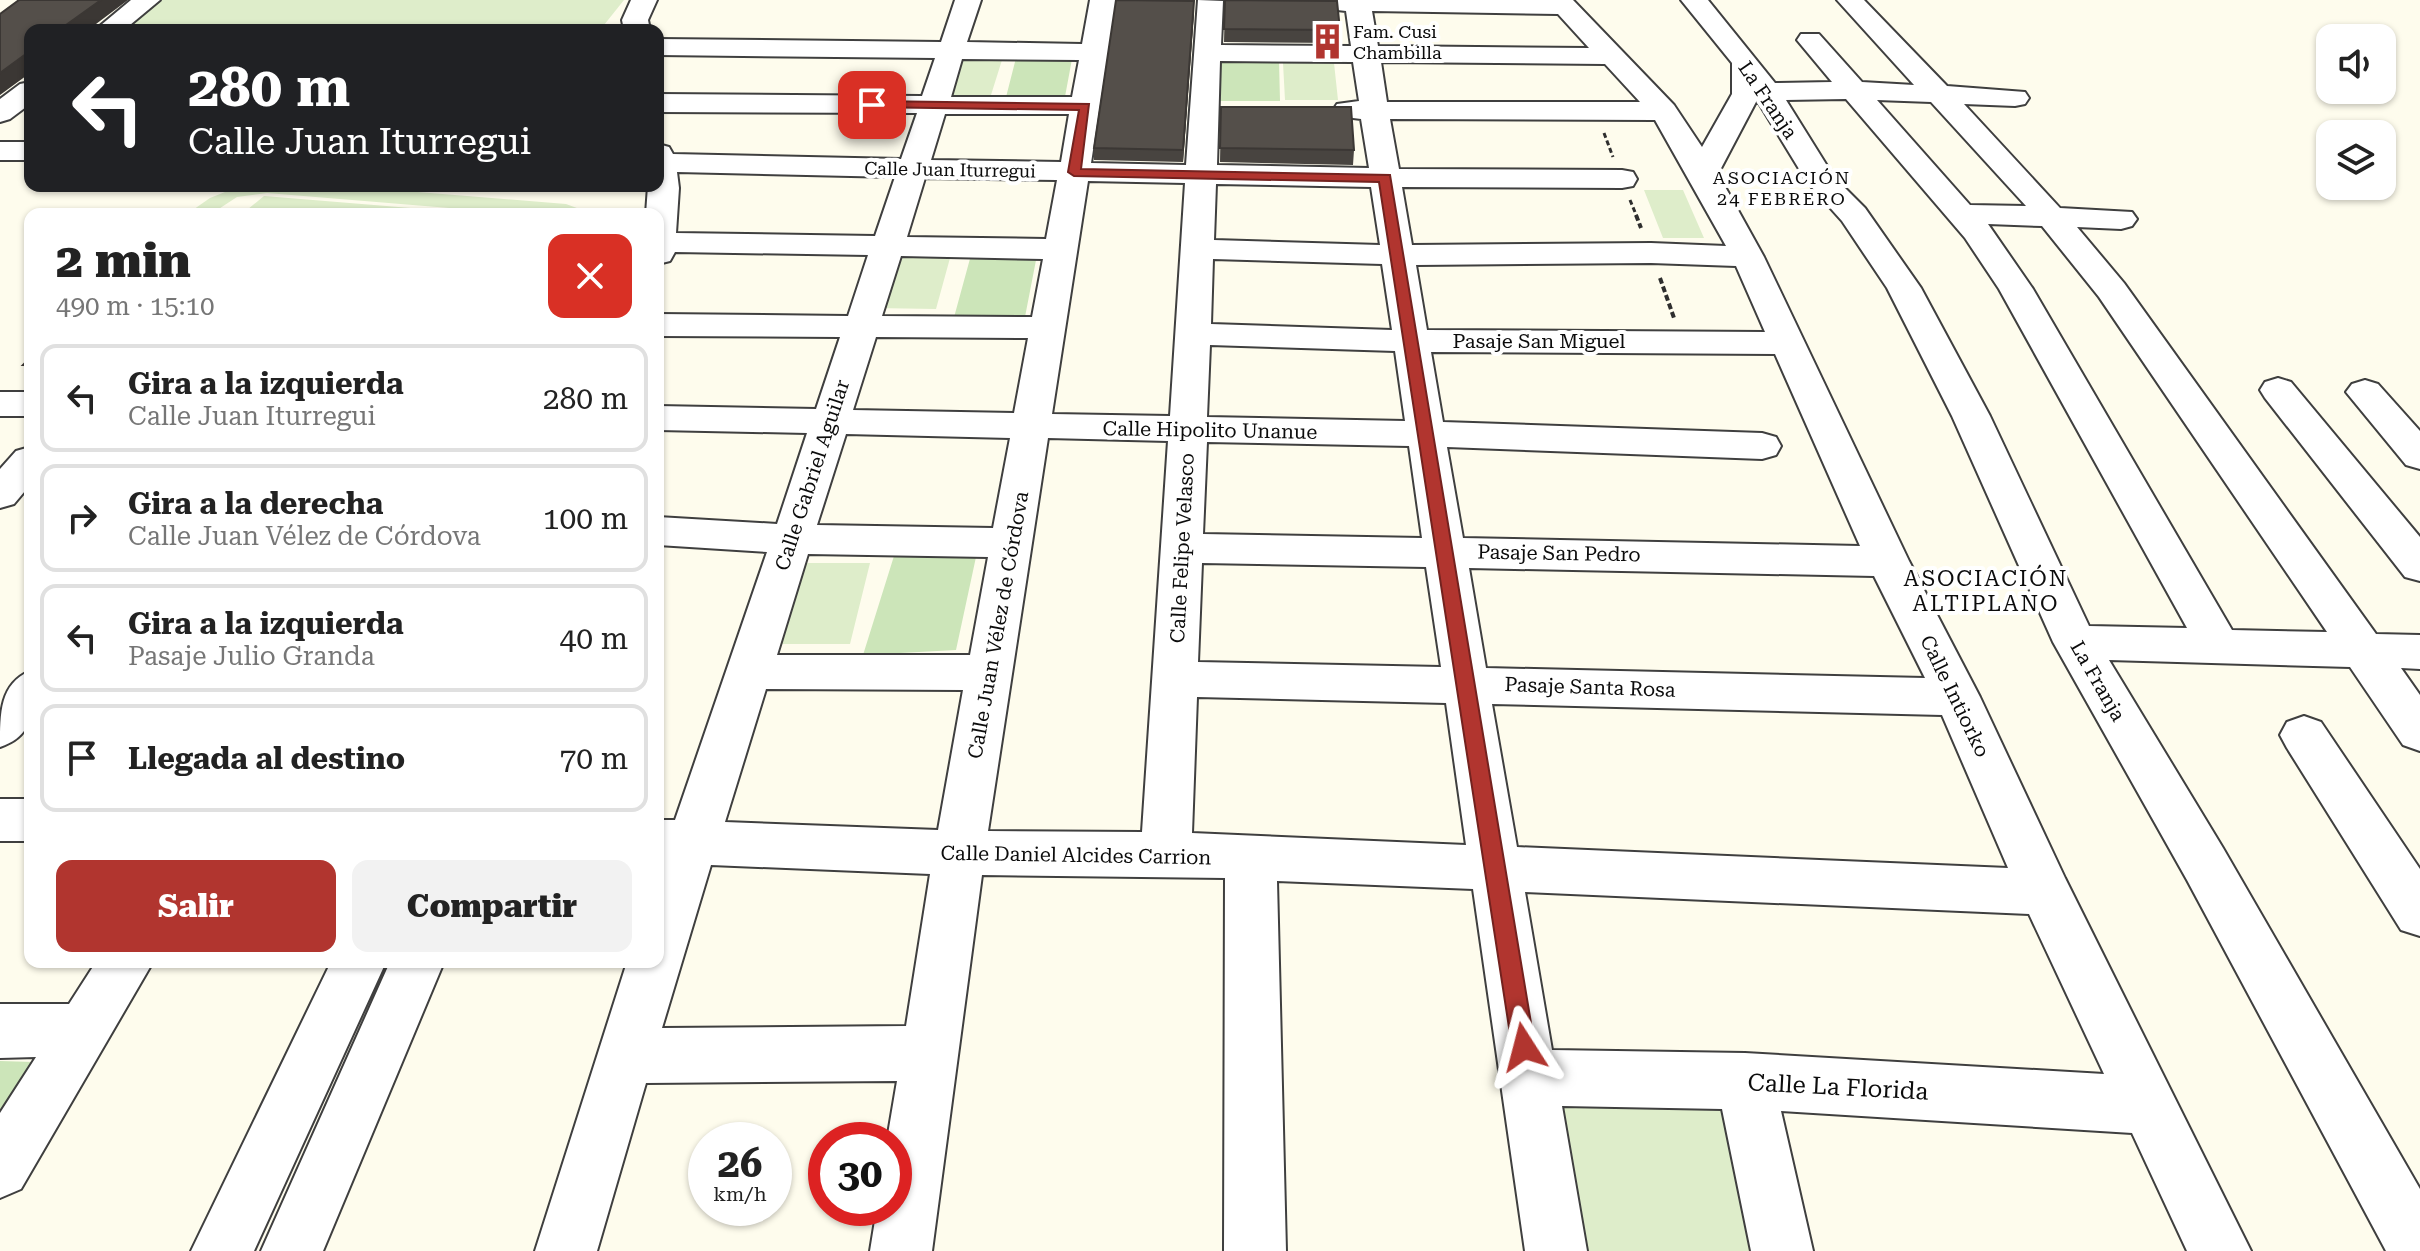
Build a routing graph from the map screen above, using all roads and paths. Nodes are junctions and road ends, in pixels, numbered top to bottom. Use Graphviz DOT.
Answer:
graph roads {
  1 [pos="147,0"];
  2 [pos="644,0"];
  3 [pos="968,0"];
  4 [pos="1081,0"];
  5 [pos="1103,0"];
  6 [pos="1694,0"];
  7 [pos="1850,0"];
  8 [pos="1131,1"];
  9 [pos="1206,1"];
  10 [pos="1298,2"];
  11 [pos="1357,2"];
  12 [pos="1561,3"];
  13 [pos="116,24"];
  14 [pos="636,24"];
  15 [pos="1810,40"];
  16 [pos="664,47"];
  17 [pos="951,50"];
  18 [pos="1095,52"];
  19 [pos="1207,53"];
  20 [pos="1365,54"];
  21 [pos="1611,56"];
  22 [pos="1756,79"];
  23 [pos="1853,90"];
  24 [pos="1938,92"];
  25 [pos="24,95"];
  26 [pos="2015,98"];
  27 [pos="664,103"];
  28 [pos="933,105"];
  29 [pos="1085,106"];
  30 [pos="1313,110"];
  31 [pos="1374,110"];
  32 [pos="1664,111"];
  33 [pos="0,113"];
  34 [pos="0,151"];
  35 [pos="24,151"];
  36 [pos="664,160"];
  37 [pos="912,169"];
  38 [pos="1074,172"];
  39 [pos="1703,173"];
  40 [pos="1201,175"];
  41 [pos="1385,178"];
  42 [pos="1622,179"];
  43 [pos="1962,214"];
  44 [pos="2051,216"];
  45 [pos="2121,219"];
  46 [pos="886,247"];
  47 [pos="664,248"];
  48 [pos="1061,249"];
  49 [pos="1197,249"];
  50 [pos="1397,255"];
  51 [pos="1748,257"];
  52 [pos="664,325"];
  53 [pos="860,327"];
  54 [pos="1048,328"];
  55 [pos="1193,334"];
  56 [pos="1411,341"];
  57 [pos="1789,343"];
  58 [pos="2278,390"];
  59 [pos="2365,392"];
  60 [pos="0,404"];
  61 [pos="24,404"];
  62 [pos="664,418"];
  63 [pos="829,422"];
  64 [pos="1031,426"];
  65 [pos="1188,429"];
  66 [pos="1426,434"];
  67 [pos="1762,446"];
  68 [pos="2420,456"];
  69 [pos="24,467"];
  70 [pos="0,494"];
  71 [pos="664,531"];
  72 [pos="791,539"];
  73 [pos="1011,543"];
  74 [pos="1182,548"];
  75 [pos="1444,551"];
  76 [pos="1888,561"];
  77 [pos="2420,566"];
  78 [pos="2075,642"];
  79 [pos="2219,646"];
  80 [pos="2362,651"];
  81 [pos="2420,652"];
  82 [pos="747,672"];
  83 [pos="990,673"];
  84 [pos="1175,679"];
  85 [pos="1466,684"];
  86 [pos="24,697"];
  87 [pos="1957,697"];
  88 [pos="0,728"];
  89 [pos="2420,732"];
  90 [pos="2304,735"];
  91 [pos="0,820"];
  92 [pos="24,820"];
  93 [pos="674,842"];
  94 [pos="959,853"];
  95 [pos="1166,854"];
  96 [pos="1251,859"];
  97 [pos="1495,870"];
  98 [pos="2045,892"];
  99 [pos="664,910"];
  100 [pos="2420,913"];
  101 [pos="122,968"];
  102 [pos="356,968"];
  103 [pos="414,968"];
  104 [pos="652,968"];
  105 [pos="84,1030"];
  106 [pos="0,1031"];
  107 [pos="930,1053"];
  108 [pos="626,1056"];
  109 [pos="1528,1077"];
  110 [pos="1745,1081"];
  111 [pos="2147,1105"];
  112 [pos="0,1168"];
  113 [pos="2420,1250"];
  114 [pos="222,1251"];
  115 [pos="292,1251"];
  116 [pos="566,1251"];
  117 [pos="901,1251"];
  118 [pos="1255,1251"];
  119 [pos="1556,1251"];
  120 [pos="1782,1251"];
  121 [pos="2220,1251"];
  1 -- 13 [label="street"];
  2 -- 14 [label="street"];
  3 -- 17 [label="street, Calle Gabriel Aguilar"];
  4 -- 5 [label="street"];
  5 -- 8 [label="street"];
  5 -- 18 [label="street, Calle Juan Vélez de Córdova"];
  6 -- 22 [label="street, La Franja"];
  7 -- 24 [label="street"];
  9 -- 19 [label="street, Calle Felipe Velasco"];
  10 -- 11 [label="street"];
  11 -- 12 [label="street"];
  11 -- 20 [label="street"];
  12 -- 21 [label="street, Calle Intiorko"];
  15 -- 23 [label="street"];
  16 -- 17 [label="street"];
  17 -- 18 [label="street"];
  17 -- 28 [label="street, Calle Gabriel Aguilar"];
  18 -- 29 [label="street, Calle Juan Vélez de Córdova"];
  19 -- 20 [label="street"];
  19 -- 40 [label="street, Calle Felipe Velasco"];
  20 -- 21 [label="street"];
  20 -- 31 [label="street"];
  21 -- 32 [label="street, Calle Intiorko"];
  22 -- 23 [label="street"];
  22 -- 39 [label="street"];
  22 -- 78 [label="street, La Franja"];
  23 -- 24 [label="street"];
  23 -- 43 [label="street"];
  24 -- 26 [label="street"];
  24 -- 44 [label="street"];
  25 -- 33 [label="street"];
  27 -- 28 [label="street"];
  28 -- 29 [label="street"];
  28 -- 37 [label="street, Calle Gabriel Aguilar"];
  29 -- 38 [label="street, Calle Juan Vélez de Córdova"];
  30 -- 31 [label="street"];
  31 -- 32 [label="street"];
  31 -- 41 [label="street"];
  32 -- 39 [label="street, Calle Intiorko"];
  34 -- 35 [label="street"];
  36 -- 37 [label="street, Calle Juan Iturregui"];
  37 -- 38 [label="street, Calle Juan Iturregui"];
  37 -- 46 [label="street, Calle Gabriel Aguilar"];
  38 -- 40 [label="street, Calle Juan Iturregui"];
  38 -- 48 [label="street, Calle Juan Vélez de Córdova"];
  39 -- 51 [label="street, Calle Intiorko"];
  40 -- 41 [label="street, Calle Juan Iturregui"];
  40 -- 49 [label="street, Calle Felipe Velasco"];
  41 -- 42 [label="street, Calle Juan Iturregui"];
  41 -- 50 [label="street"];
  43 -- 44 [label="street"];
  43 -- 79 [label="street"];
  44 -- 45 [label="street"];
  44 -- 80 [label="street"];
  46 -- 47 [label="street"];
  46 -- 48 [label="street"];
  46 -- 53 [label="street, Calle Gabriel Aguilar"];
  48 -- 54 [label="street, Calle Juan Vélez de Córdova"];
  49 -- 50 [label="street"];
  49 -- 55 [label="street, Calle Felipe Velasco"];
  50 -- 51 [label="street"];
  50 -- 56 [label="street"];
  51 -- 57 [label="street, Calle Intiorko"];
  52 -- 53 [label="street"];
  53 -- 54 [label="street"];
  53 -- 63 [label="street, Calle Gabriel Aguilar"];
  54 -- 64 [label="street, Calle Juan Vélez de Córdova"];
  55 -- 56 [label="street, Pasaje San Miguel"];
  55 -- 65 [label="street, Calle Felipe Velasco"];
  56 -- 57 [label="street, Pasaje San Miguel"];
  56 -- 66 [label="street"];
  57 -- 76 [label="street, Calle Intiorko"];
  58 -- 77 [label="street"];
  59 -- 68 [label="street"];
  60 -- 61 [label="street"];
  62 -- 63 [label="street, Calle Hipolito Unanue"];
  63 -- 64 [label="street, Calle Hipolito Unanue"];
  63 -- 72 [label="street, Calle Gabriel Aguilar"];
  64 -- 65 [label="street, Calle Hipolito Unanue"];
  64 -- 73 [label="street, Calle Juan Vélez de Córdova"];
  65 -- 66 [label="street, Calle Hipolito Unanue"];
  65 -- 74 [label="street, Calle Felipe Velasco"];
  66 -- 67 [label="street, Calle Hipolito Unanue"];
  66 -- 75 [label="street"];
  69 -- 70 [label="street"];
  71 -- 72 [label="street"];
  72 -- 73 [label="street"];
  72 -- 82 [label="street, Calle Gabriel Aguilar"];
  73 -- 83 [label="street, Calle Juan Vélez de Córdova"];
  74 -- 75 [label="street, Pasaje San Pedro"];
  74 -- 84 [label="street, Calle Felipe Velasco"];
  75 -- 76 [label="street, Pasaje San Pedro"];
  75 -- 85 [label="street"];
  76 -- 87 [label="street, Calle Intiorko"];
  78 -- 79 [label="street"];
  78 -- 113 [label="street, La Franja"];
  79 -- 80 [label="street"];
  80 -- 81 [label="street"];
  80 -- 89 [label="street"];
  82 -- 83 [label="street"];
  82 -- 93 [label="street, Calle Gabriel Aguilar"];
  83 -- 94 [label="street, Calle Juan Vélez de Córdova"];
  84 -- 85 [label="street, Pasaje Santa Rosa"];
  84 -- 95 [label="street, Calle Felipe Velasco"];
  85 -- 87 [label="street, Pasaje Santa Rosa"];
  85 -- 97 [label="street"];
  86 -- 88 [label="street"];
  87 -- 98 [label="street, Calle Intiorko"];
  90 -- 100 [label="street"];
  91 -- 92 [label="street"];
  93 -- 94 [label="street, Calle Daniel Alcides Carrion"];
  93 -- 99 [label="street, Calle Gabriel Aguilar"];
  94 -- 95 [label="street, Calle Daniel Alcides Carrion"];
  94 -- 107 [label="street, Calle Juan Vélez de Córdova"];
  95 -- 96 [label="street, Calle Daniel Alcides Carrion"];
  96 -- 97 [label="street, Calle Daniel Alcides Carrion"];
  96 -- 118 [label="street"];
  97 -- 98 [label="street, Calle Daniel Alcides Carrion"];
  97 -- 109 [label="street"];
  98 -- 111 [label="street, Calle Intiorko"];
  101 -- 105 [label="street"];
  102 -- 114 [label="street"];
  103 -- 115 [label="street"];
  104 -- 108 [label="street"];
  105 -- 106 [label="street"];
  105 -- 112 [label="street"];
  107 -- 108 [label="street"];
  107 -- 117 [label="street, Calle Juan Vélez de Córdova"];
  108 -- 116 [label="street"];
  109 -- 110 [label="street, Calle La Florida"];
  109 -- 119 [label="street"];
  110 -- 111 [label="street, Calle La Florida"];
  110 -- 120 [label="street"];
  111 -- 121 [label="street, Calle Intiorko"];
}
